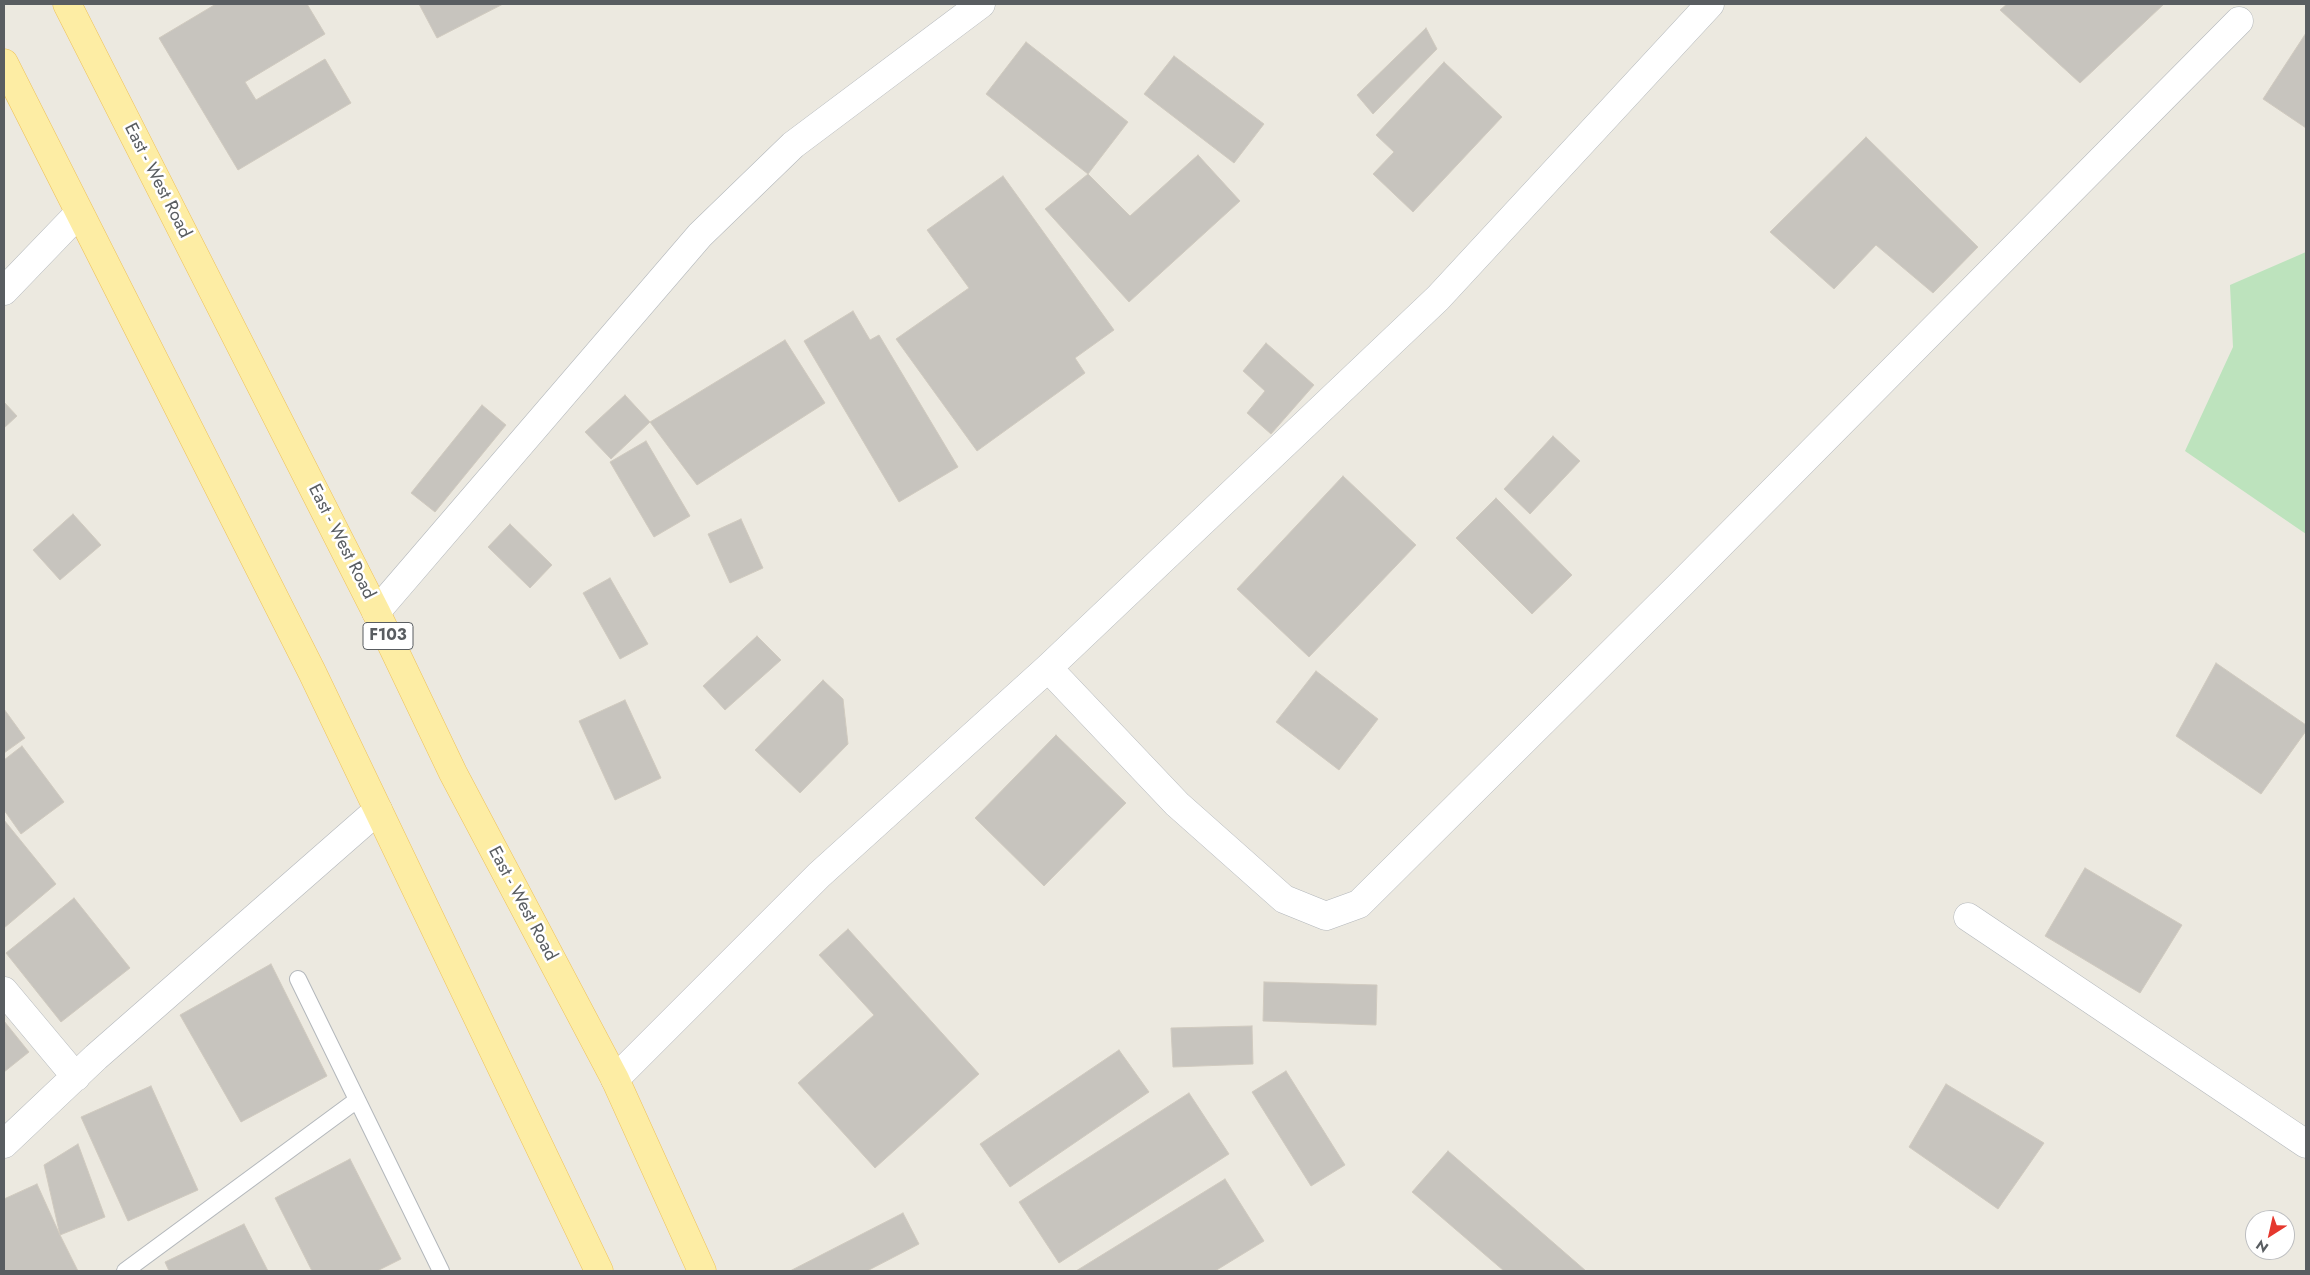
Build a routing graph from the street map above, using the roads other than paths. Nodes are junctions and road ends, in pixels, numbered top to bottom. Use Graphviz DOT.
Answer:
graph roads {
  1 [pos="67,4"];
  2 [pos="981,4"];
  3 [pos="1710,4"];
  4 [pos="2239,21"];
  5 [pos="4,64"];
  6 [pos="79,213"];
  7 [pos="4,291"];
  8 [pos="376,612"];
  9 [pos="1048,668"];
  10 [pos="378,810"];
  11 [pos="1968,917"];
  12 [pos="298,978"];
  13 [pos="4,991"];
  14 [pos="76,1077"];
  15 [pos="615,1079"];
  16 [pos="357,1100"];
  17 [pos="4,1144"];
  18 [pos="2306,1144"];
  19 [pos="127,1271"];
  20 [pos="441,1271"];
  21 [pos="599,1271"];
  22 [pos="702,1271"];
  1 -- 8 [label="main road, East - West Road / F103"];
  2 -- 8 [label="street"];
  3 -- 9 [label="street"];
  4 -- 9 [label="street"];
  5 -- 6 [label="main road"];
  6 -- 7 [label="street"];
  6 -- 10 [label="main road"];
  8 -- 15 [label="main road, East - West Road / F103"];
  9 -- 15 [label="street"];
  10 -- 14 [label="street"];
  10 -- 21 [label="main road"];
  11 -- 18 [label="street"];
  12 -- 16 [label="lane"];
  13 -- 14 [label="street"];
  14 -- 17 [label="street"];
  15 -- 22 [label="main road, East - West Road / F103"];
  16 -- 19 [label="lane"];
  16 -- 20 [label="lane"];
}
